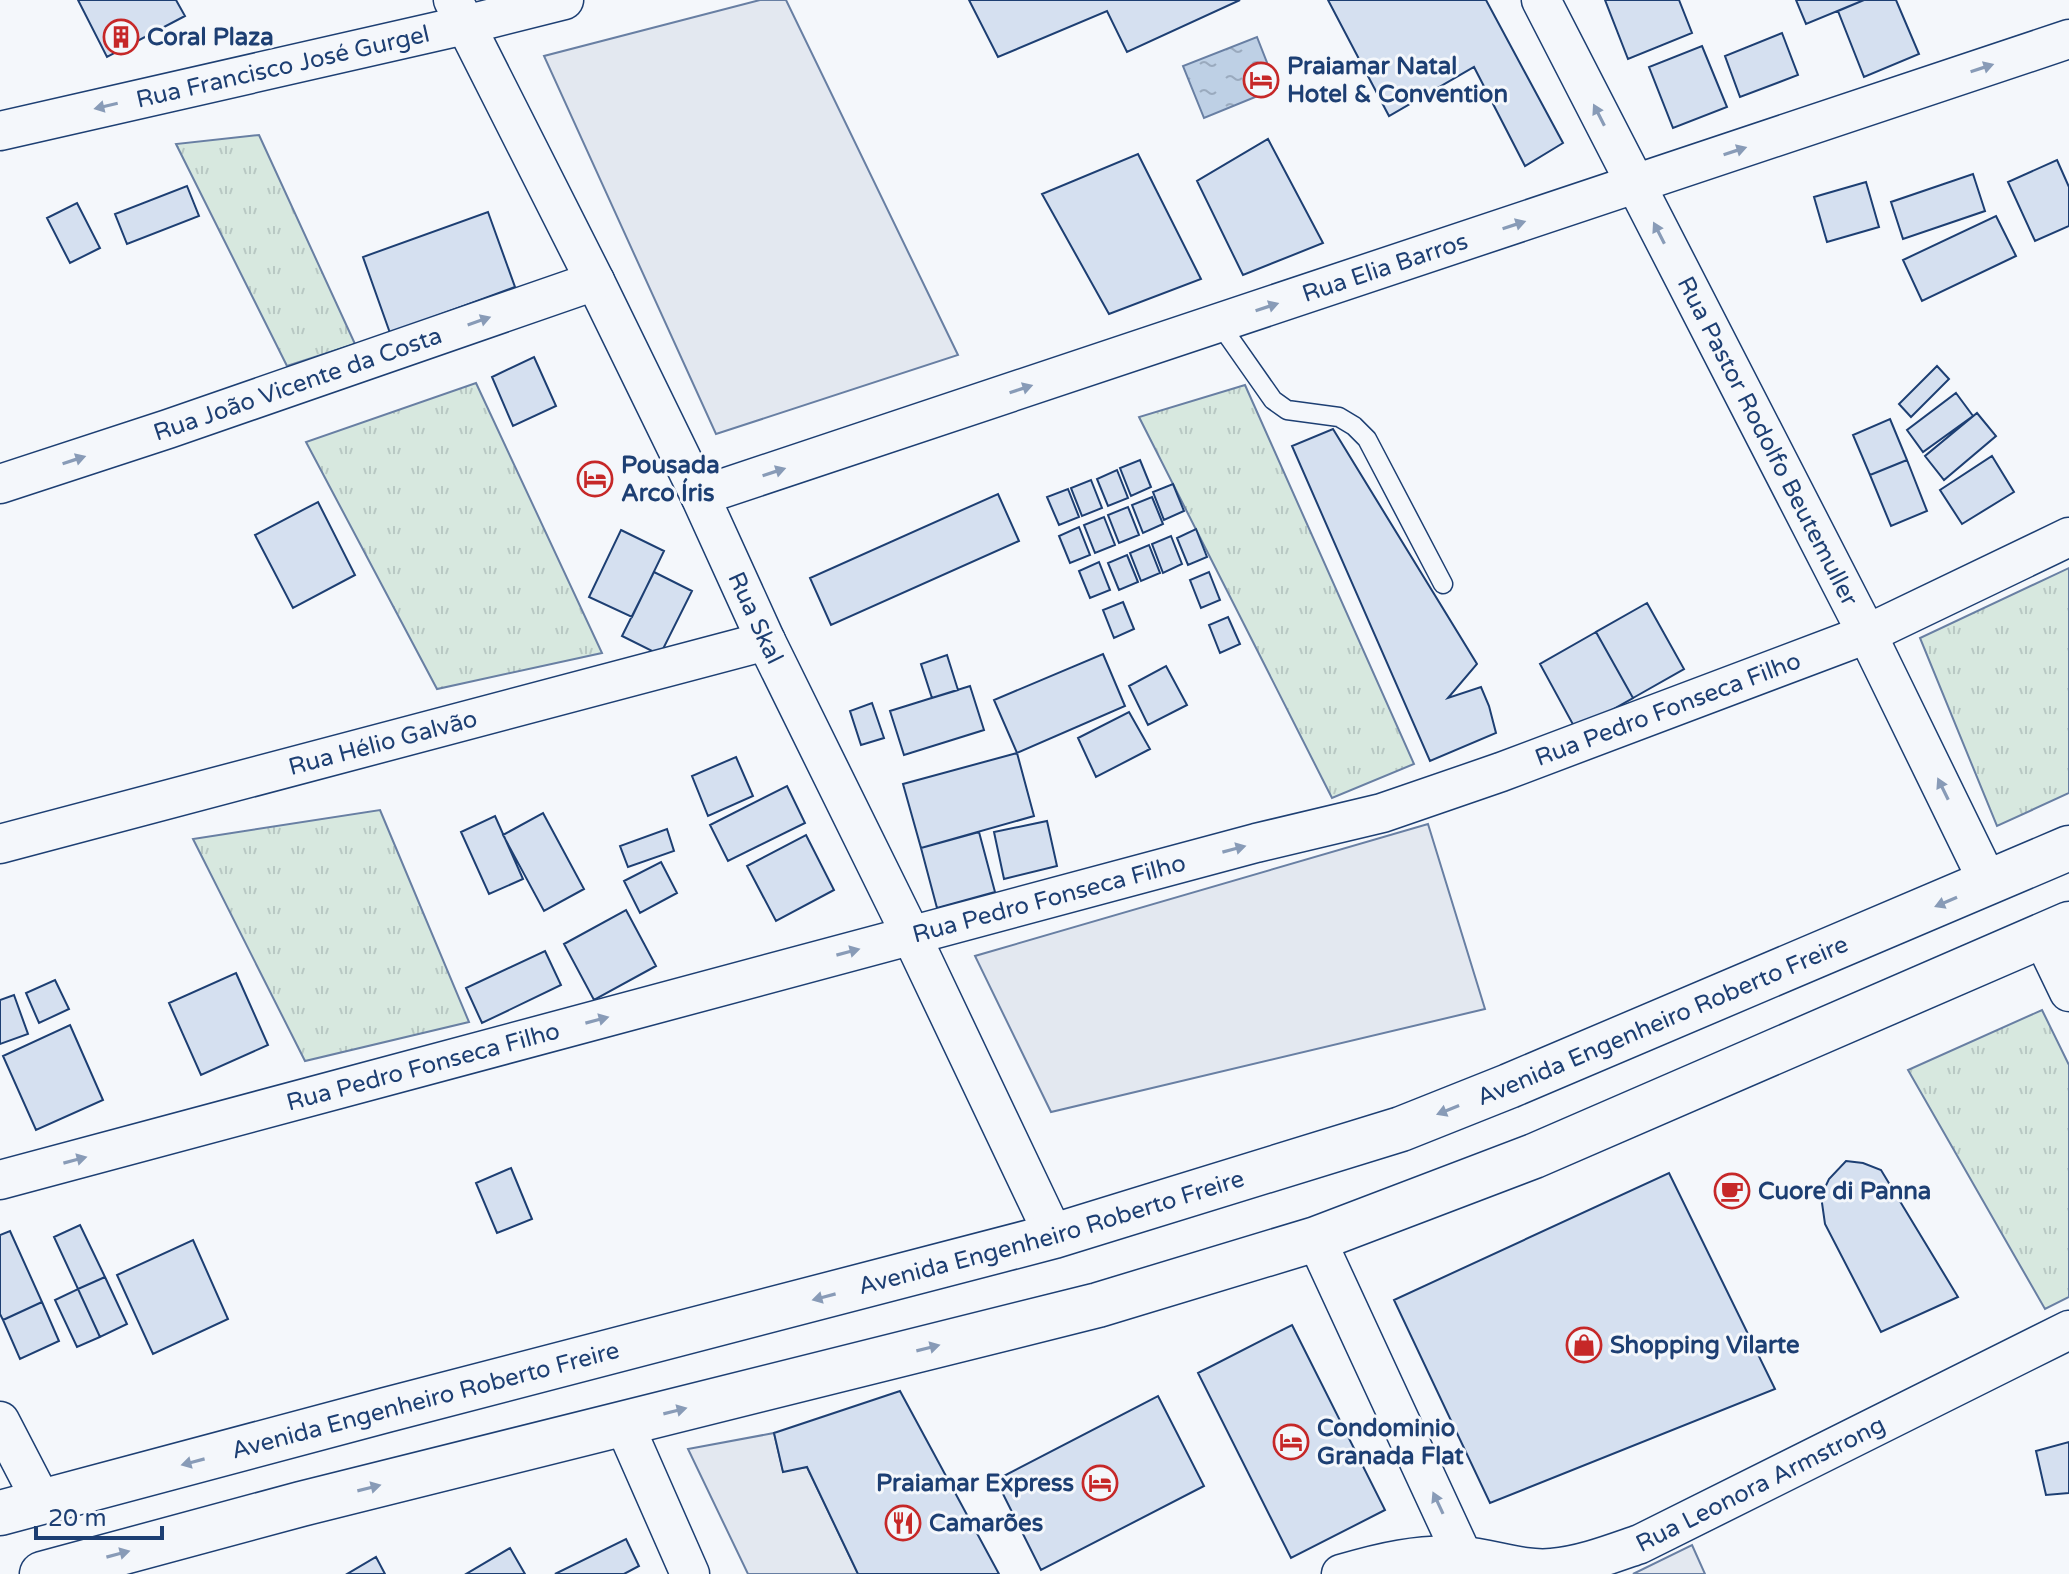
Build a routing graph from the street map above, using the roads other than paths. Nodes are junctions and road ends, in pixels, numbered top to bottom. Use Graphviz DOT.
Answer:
graph roads {
  1 [pos="564,0"];
  2 [pos="1541,0"];
  3 [pos="459,13"];
  4 [pos="2069,39"];
  5 [pos="0,131"];
  6 [pos="1634,184"];
  7 [pos="595,281"];
  8 [pos="1219,323"];
  9 [pos="0,484"];
  10 [pos="700,496"];
  11 [pos="2069,537"];
  12 [pos="1443,584"];
  13 [pos="1867,634"];
  14 [pos="766,641"];
  15 [pos="0,844"];
  16 [pos="2069,848"];
  17 [pos="1989,884"];
  18 [pos="2055,930"];
  19 [pos="911,935"];
  20 [pos="2069,992"];
  21 [pos="0,1180"];
  22 [pos="1054,1236"];
  23 [pos="1316,1239"];
  24 [pos="2069,1330"];
  25 [pos="0,1421"];
  26 [pos="624,1424"];
  27 [pos="42,1502"];
  28 [pos="0,1513"];
  29 [pos="1467,1565"];
  30 [pos="42,1574"];
  31 [pos="690,1574"];
  32 [pos="1341,1574"];
  1 -- 3 [label="street, Rua Francisco José Gurgel"];
  6 -- 2 [label="street, Rua Pastor Rodolfo Beutemuller, one-way"];
  3 -- 5 [label="street, Rua Francisco José Gurgel, one-way"];
  3 -- 7 [label="street, Rua Skal"];
  6 -- 4 [label="street, Rua Elia Barros, one-way"];
  8 -- 6 [label="street, Rua Elia Barros, one-way"];
  13 -- 6 [label="street, Rua Pastor Rodolfo Beutemuller, one-way"];
  9 -- 7 [label="street, Rua João Vicente da Costa, one-way"];
  7 -- 10 [label="street, Rua Skal"];
  10 -- 8 [label="street, Rua Elia Barros, one-way"];
  8 -- 12 [label="lane"];
  10 -- 14 [label="street, Rua Skal"];
  11 -- 13 [label="street, Rua Pedro Fonseca Filho"];
  17 -- 13 [label="street, Rua Pastor Rodolfo Beutemuller, one-way"];
  19 -- 13 [label="street, Rua Pedro Fonseca Filho, one-way"];
  14 -- 15 [label="street, Rua Hélio Galvão"];
  14 -- 19 [label="street, Rua Skal"];
  16 -- 17 [label="main road, Avenida Engenheiro Roberto Freire"];
  17 -- 22 [label="main road, Avenida Engenheiro Roberto Freire, one-way"];
  18 -- 20 [label="street"];
  18 -- 23 [label="main road"];
  21 -- 19 [label="street, Rua Pedro Fonseca Filho, one-way"];
  19 -- 22 [label="street, Rua Skal"];
  22 -- 27 [label="main road, Avenida Engenheiro Roberto Freire, one-way"];
  26 -- 23 [label="main road, one-way"];
  29 -- 23 [label="street, one-way"];
  24 -- 29 [label="street, Rua Leonora Armstrong"];
  25 -- 27 [label="street"];
  30 -- 26 [label="main road, one-way"];
  26 -- 31 [label="street"];
  27 -- 28 [label="main road, Avenida Engenheiro Roberto Freire"];
  29 -- 32 [label="street, Rua Leonora Armstrong"];
}
